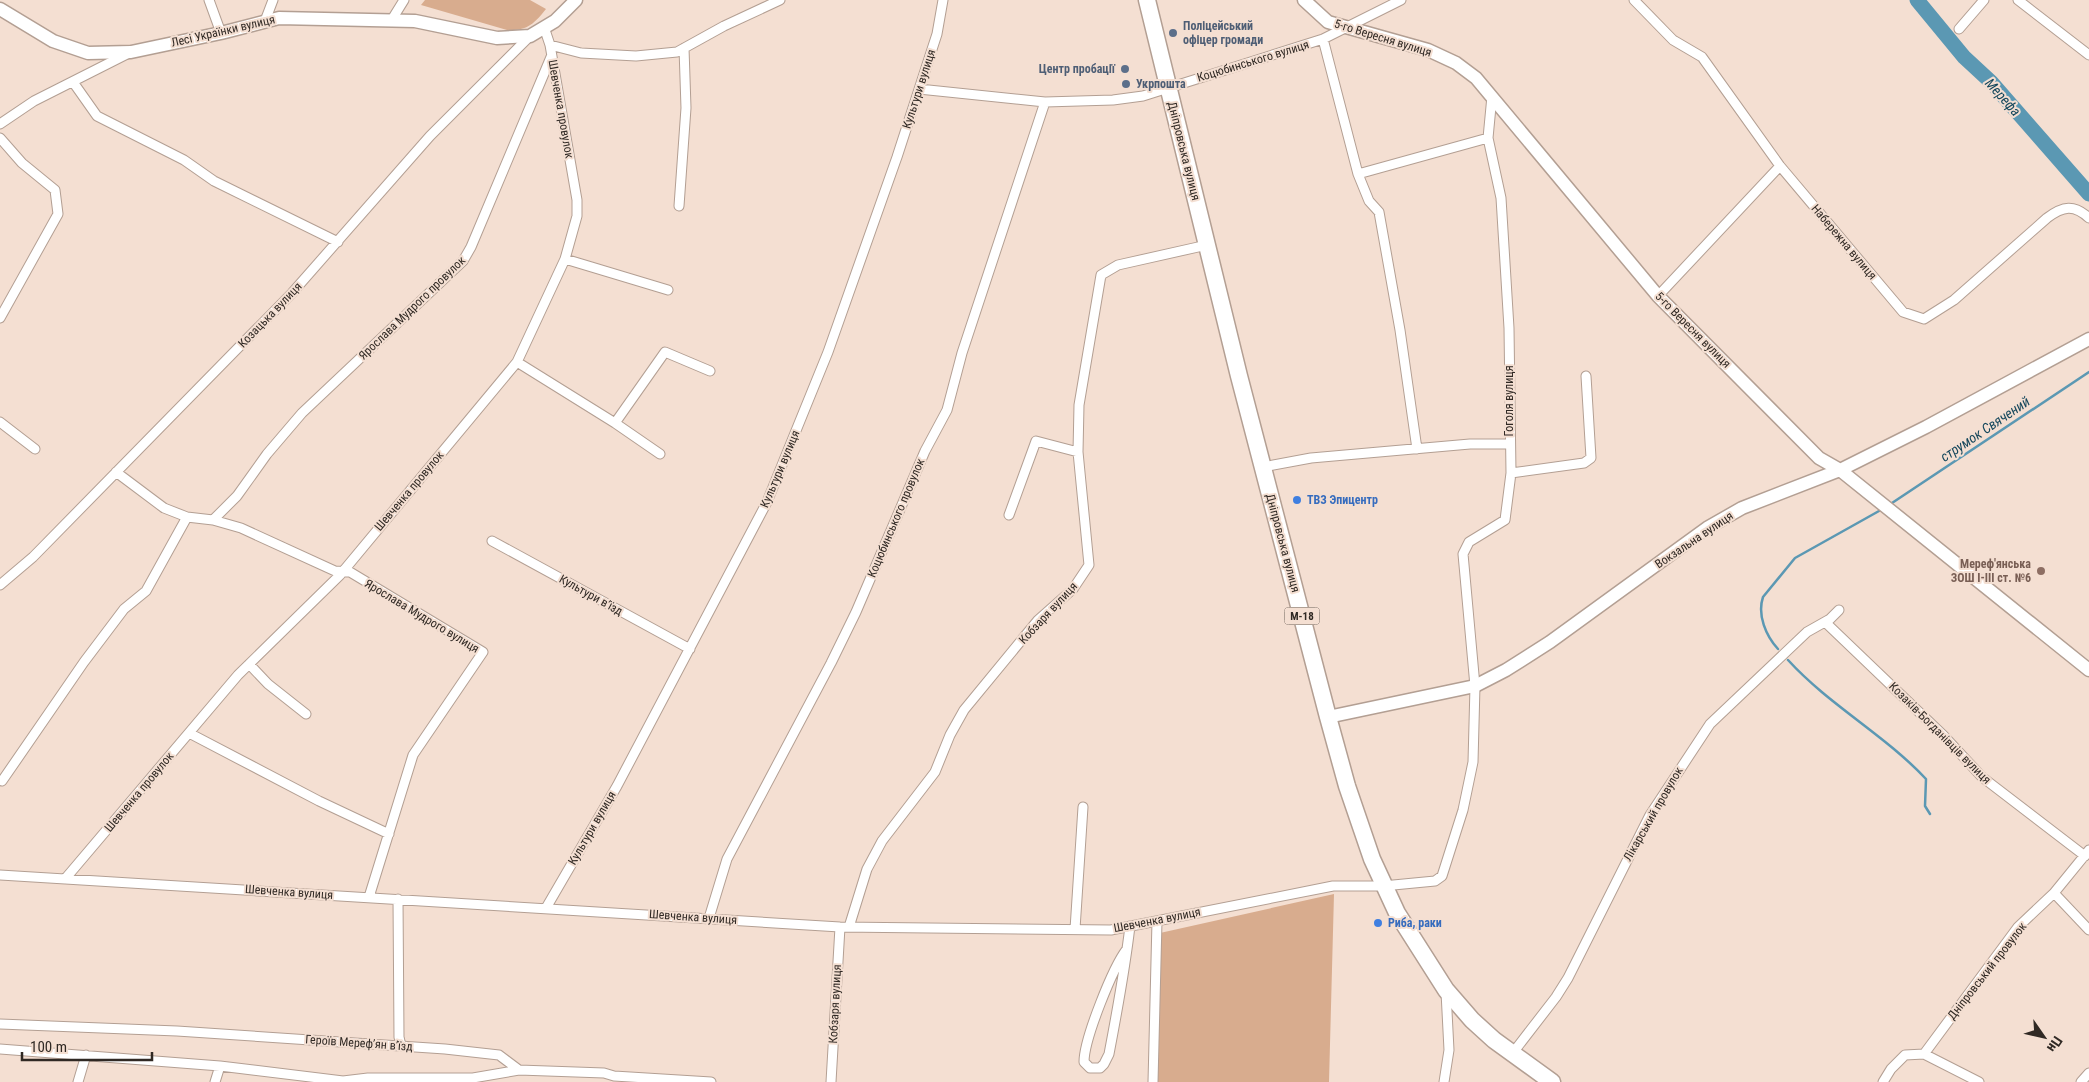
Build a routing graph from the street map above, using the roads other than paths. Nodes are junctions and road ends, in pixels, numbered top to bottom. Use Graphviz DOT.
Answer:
graph roads {
  1 [pos="3,0"];
  2 [pos="209,0"];
  3 [pos="273,0"];
  4 [pos="404,0"];
  5 [pos="576,0"];
  6 [pos="780,0"];
  7 [pos="943,0"];
  8 [pos="1147,0"];
  9 [pos="1304,0"];
  10 [pos="1401,0"];
  11 [pos="1634,0"];
  12 [pos="1984,0"];
  13 [pos="2018,0"];
  14 [pos="0,7"];
  15 [pos="265,21"];
  16 [pos="392,21"];
  17 [pos="544,27"];
  18 [pos="1348,28"];
  19 [pos="1959,29"];
  20 [pos="221,33"];
  21 [pos="530,36"];
  22 [pos="1323,39"];
  23 [pos="550,45"];
  24 [pos="684,48"];
  25 [pos="132,52"];
  26 [pos="551,56"];
  27 [pos="2089,56"];
  28 [pos="73,82"];
  29 [pos="1168,88"];
  30 [pos="919,89"];
  31 [pos="1492,96"];
  32 [pos="1045,102"];
  33 [pos="0,124"];
  34 [pos="0,138"];
  35 [pos="1488,138"];
  36 [pos="1780,166"];
  37 [pos="1358,174"];
  38 [pos="679,206"];
  39 [pos="2089,218"];
  40 [pos="338,242"];
  41 [pos="1207,245"];
  42 [pos="566,258"];
  43 [pos="668,290"];
  44 [pos="1658,296"];
  45 [pos="0,318"];
  46 [pos="2089,339"];
  47 [pos="517,362"];
  48 [pos="710,371"];
  49 [pos="1586,376"];
  50 [pos="0,422"];
  51 [pos="615,423"];
  52 [pos="1510,444"];
  53 [pos="35,449"];
  54 [pos="1417,449"];
  55 [pos="1078,452"];
  56 [pos="660,454"];
  57 [pos="1263,467"];
  58 [pos="1840,470"];
  59 [pos="116,472"];
  60 [pos="1511,473"];
  61 [pos="1009,515"];
  62 [pos="187,517"];
  63 [pos="213,520"];
  64 [pos="492,541"];
  65 [pos="343,572"];
  66 [pos="0,585"];
  67 [pos="1839,610"];
  68 [pos="1825,622"];
  69 [pos="690,649"];
  70 [pos="249,664"];
  71 [pos="2089,670"];
  72 [pos="1475,686"];
  73 [pos="306,714"];
  74 [pos="1328,718"];
  75 [pos="188,733"];
  76 [pos="2,781"];
  77 [pos="1084,807"];
  78 [pos="389,834"];
  79 [pos="2087,853"];
  80 [pos="0,875"];
  81 [pos="65,879"];
  82 [pos="1383,886"];
  83 [pos="2054,893"];
  84 [pos="369,897"];
  85 [pos="398,899"];
  86 [pos="546,908"];
  87 [pos="709,918"];
  88 [pos="1157,921"];
  89 [pos="1130,926"];
  90 [pos="844,927"];
  91 [pos="1075,929"];
  92 [pos="2089,930"];
  93 [pos="1127,949"];
  94 [pos="1446,990"];
  95 [pos="0,1024"];
  96 [pos="401,1046"];
  97 [pos="0,1049"];
  98 [pos="1512,1054"];
  99 [pos="1924,1054"];
  100 [pos="86,1055"];
  101 [pos="220,1066"];
  102 [pos="519,1070"];
  103 [pos="2089,1073"];
  104 [pos="613,1079"];
  105 [pos="473,1080"];
  106 [pos="343,1081"];
  107 [pos="78,1082"];
  108 [pos="215,1082"];
  109 [pos="711,1082"];
  110 [pos="831,1082"];
  111 [pos="1153,1082"];
  112 [pos="1444,1082"];
  113 [pos="1552,1082"];
  114 [pos="1883,1082"];
  115 [pos="1979,1082"];
  116 [pos="2081,1082"];
  1 -- 14 [label="street"];
  2 -- 20 [label="street"];
  3 -- 15 [label="street"];
  4 -- 16 [label="street"];
  5 -- 17 [label="street, Лесі Українки вулиця"];
  6 -- 24 [label="street"];
  7 -- 30 [label="street, Культури вулиця"];
  8 -- 29 [label="highway, Дніпровська вулиця / М-18"];
  9 -- 18 [label="street, 5-го Вересня вулиця"];
  10 -- 18 [label="street, Коцюбинського вулиця"];
  11 -- 36 [label="street, Набережна вулиця"];
  12 -- 19 [label="street"];
  13 -- 27 [label="street"];
  14 -- 25 [label="street, Лесі Українки вулиця"];
  15 -- 16 [label="street, Лесі Українки вулиця"];
  15 -- 20 [label="street, Лесі Українки вулиця"];
  16 -- 21 [label="street, Лесі Українки вулиця"];
  17 -- 21 [label="street, Лесі Українки вулиця"];
  17 -- 23 [label="street, Шевченка провулок"];
  18 -- 22 [label="street, Коцюбинського вулиця"];
  18 -- 31 [label="street, 5-го Вересня вулиця"];
  20 -- 25 [label="street, Лесі Українки вулиця"];
  21 -- 40 [label="street, Козацька вулиця"];
  22 -- 29 [label="street, Коцюбинського вулиця"];
  22 -- 37 [label="street"];
  23 -- 24 [label="street"];
  23 -- 26 [label="street, Шевченка провулок"];
  24 -- 38 [label="street"];
  25 -- 28 [label="street"];
  26 -- 42 [label="street, Шевченка провулок"];
  26 -- 63 [label="street, Ярослава Мудрого провулок"];
  28 -- 33 [label="street"];
  28 -- 40 [label="street"];
  29 -- 32 [label="street, Коцюбинського вулиця"];
  29 -- 41 [label="highway, Дніпровська вулиця / М-18"];
  30 -- 32 [label="street, Коцюбинського вулиця"];
  30 -- 69 [label="street, Культури вулиця"];
  31 -- 35 [label="street, Гоголя вулиця"];
  31 -- 44 [label="street, 5-го Вересня вулиця"];
  32 -- 87 [label="street, Коцюбинського провулок"];
  34 -- 45 [label="street"];
  35 -- 37 [label="street"];
  35 -- 52 [label="street, Гоголя вулиця"];
  36 -- 39 [label="street, Набережна вулиця"];
  36 -- 44 [label="street"];
  37 -- 54 [label="street"];
  40 -- 59 [label="street, Козацька вулиця"];
  41 -- 55 [label="street, Кобзаря вулиця"];
  41 -- 57 [label="highway, Дніпровська вулиця / М-18"];
  42 -- 43 [label="street"];
  42 -- 47 [label="street, Шевченка провулок"];
  44 -- 58 [label="street, 5-го Вересня вулиця"];
  46 -- 58 [label="street, Вокзальна вулиця"];
  47 -- 51 [label="street"];
  47 -- 65 [label="street, Шевченка провулок"];
  48 -- 51 [label="street"];
  49 -- 60 [label="street"];
  50 -- 53 [label="street"];
  51 -- 56 [label="street"];
  52 -- 54 [label="street"];
  52 -- 60 [label="street, Гоголя вулиця"];
  54 -- 57 [label="street"];
  55 -- 61 [label="street"];
  55 -- 90 [label="street, Кобзаря вулиця"];
  57 -- 74 [label="highway, Дніпровська вулиця / М-18"];
  58 -- 71 [label="street, 5-го Вересня вулиця"];
  58 -- 72 [label="street, Вокзальна вулиця"];
  59 -- 62 [label="street, Ярослава Мудрого вулиця"];
  59 -- 66 [label="street, Козацька вулиця"];
  60 -- 72 [label="street, Гоголя вулиця"];
  62 -- 63 [label="street, Ярослава Мудрого вулиця"];
  62 -- 76 [label="street"];
  63 -- 65 [label="street, Ярослава Мудрого вулиця"];
  64 -- 69 [label="street, Культури в’їзд"];
  65 -- 70 [label="street, Шевченка провулок"];
  65 -- 78 [label="street, Ярослава Мудрого вулиця"];
  67 -- 68 [label="street, Лікарський провулок"];
  68 -- 79 [label="street, Козаків-Богданівців вулиця"];
  68 -- 98 [label="street, Лікарський провулок"];
  69 -- 86 [label="street, Культури вулиця"];
  70 -- 73 [label="street"];
  70 -- 75 [label="street, Шевченка провулок"];
  72 -- 74 [label="street, Вокзальна вулиця"];
  72 -- 82 [label="street"];
  74 -- 82 [label="highway, Дніпровська вулиця / М-18"];
  75 -- 78 [label="street"];
  75 -- 81 [label="street, Шевченка провулок"];
  77 -- 91 [label="street"];
  78 -- 84 [label="street, Ярослава Мудрого вулиця"];
  79 -- 83 [label="street, Дніпровський провулок"];
  80 -- 81 [label="street, Шевченка вулиця"];
  81 -- 84 [label="street, Шевченка вулиця"];
  82 -- 88 [label="street, Шевченка вулиця"];
  82 -- 94 [label="highway, Дніпровська вулиця / М-18"];
  83 -- 92 [label="street"];
  83 -- 99 [label="street, Дніпровський провулок"];
  84 -- 85 [label="street, Шевченка вулиця"];
  85 -- 86 [label="street, Шевченка вулиця"];
  85 -- 96 [label="street"];
  86 -- 87 [label="street, Шевченка вулиця"];
  87 -- 90 [label="street, Шевченка вулиця"];
  88 -- 89 [label="street, Шевченка вулиця"];
  88 -- 111 [label="street"];
  89 -- 91 [label="street, Шевченка вулиця"];
  89 -- 93 [label="street"];
  90 -- 91 [label="street, Шевченка вулиця"];
  90 -- 110 [label="street, Кобзаря вулиця"];
  93 -- 93 [label="street"];
  94 -- 98 [label="highway, Дніпровська вулиця / М-18"];
  94 -- 112 [label="street"];
  95 -- 96 [label="street, Героїв Мерефʼян вʼїзд"];
  96 -- 102 [label="street, Героїв Мерефʼян вʼїзд"];
  97 -- 100 [label="street"];
  98 -- 113 [label="highway, Дніпровська вулиця / М-18"];
  99 -- 114 [label="street"];
  99 -- 115 [label="street"];
  100 -- 101 [label="street"];
  100 -- 107 [label="street"];
  101 -- 106 [label="street"];
  101 -- 108 [label="street"];
  102 -- 104 [label="street"];
  102 -- 105 [label="street"];
  103 -- 116 [label="street"];
  104 -- 109 [label="street"];
  105 -- 106 [label="street"];
}
